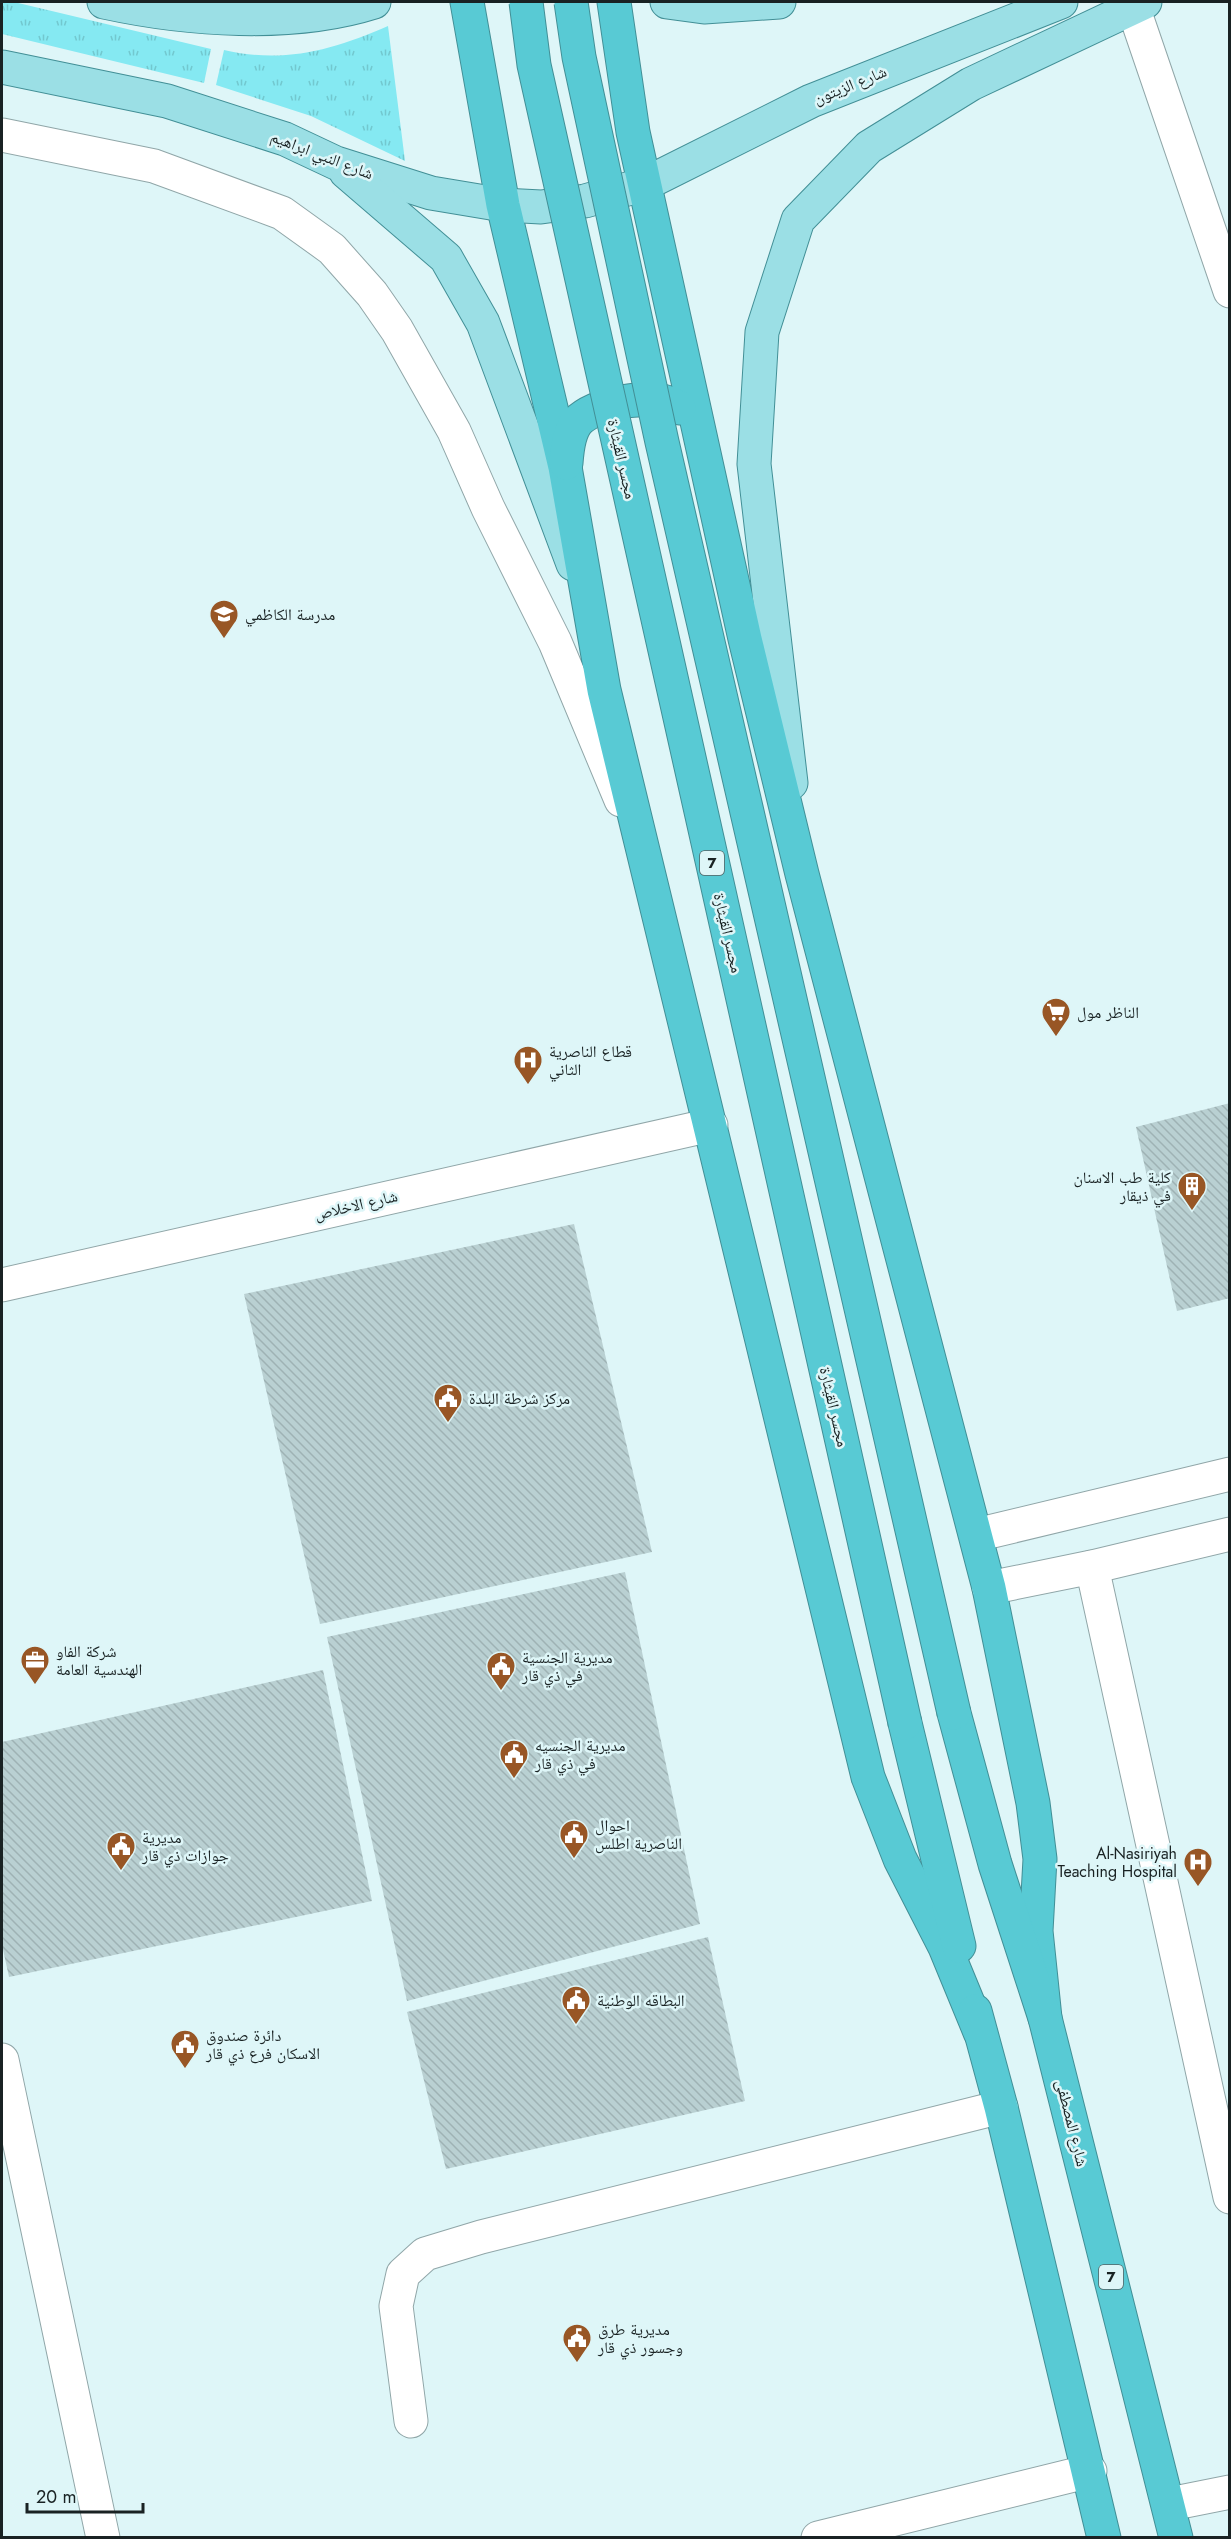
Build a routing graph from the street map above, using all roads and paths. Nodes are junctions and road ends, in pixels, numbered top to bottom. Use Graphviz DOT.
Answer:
graph roads {
  1 [pos="104,2"];
  2 [pos="287,2"];
  3 [pos="374,2"];
  4 [pos="467,2"];
  5 [pos="526,2"];
  6 [pos="571,2"];
  7 [pos="614,2"];
  8 [pos="667,2"];
  9 [pos="779,2"];
  10 [pos="1061,2"];
  11 [pos="1139,4"];
  12 [pos="245,18"];
  13 [pos="2,67"];
  14 [pos="2,135"];
  15 [pos="336,163"];
  16 [pos="645,184"];
  17 [pos="503,205"];
  18 [pos="1230,291"];
  19 [pos="701,438"];
  20 [pos="565,467"];
  21 [pos="587,603"];
  22 [pos="645,858"];
  23 [pos="802,874"];
  24 [pos="711,1125"];
  25 [pos="2,1285"];
  26 [pos="1230,1474"];
  27 [pos="1230,1534"];
  28 [pos="976,1535"];
  29 [pos="1092,1567"];
  30 [pos="989,1588"];
  31 [pos="1045,2018"];
  32 [pos="980,2032"];
  33 [pos="2,2060"];
  34 [pos="1000,2107"];
  35 [pos="1230,2197"];
  36 [pos="411,2421"];
  37 [pos="1090,2471"];
  38 [pos="1230,2492"];
  39 [pos="1170,2504"];
  40 [pos="826,2537"];
  41 [pos="103,2538"];
  42 [pos="1104,2538"];
  43 [pos="1176,2538"];
  1 -- 12 [label="main road"];
  2 -- 12 [label="main road"];
  3 -- 12 [label="main road"];
  4 -- 17 [label="highway"];
  5 -- 32 [label="highway, مجسر القيثارة / 7, bridge"];
  6 -- 31 [label="highway, شارع المصطفى / 7, bridge"];
  7 -- 16 [label="highway"];
  8 -- 9 [label="main road"];
  10 -- 16 [label="main road, شارع الزيتون"];
  11 -- 18 [label="street"];
  11 -- 23 [label="main road"];
  13 -- 15 [label="main road, شارع النبي ابراهيم"];
  14 -- 22 [label="street"];
  15 -- 17 [label="main road, شارع النبي ابراهيم"];
  15 -- 21 [label="main road"];
  16 -- 17 [label="main road, شارع النبي ابراهيم"];
  16 -- 19 [label="highway"];
  17 -- 20 [label="highway"];
  19 -- 20 [label="highway"];
  19 -- 23 [label="highway"];
  20 -- 21 [label="highway"];
  21 -- 22 [label="highway"];
  22 -- 24 [label="highway"];
  23 -- 28 [label="highway"];
  24 -- 25 [label="street, شارع الاخلاص"];
  24 -- 32 [label="highway"];
  26 -- 28 [label="street"];
  27 -- 29 [label="street"];
  28 -- 30 [label="highway"];
  29 -- 30 [label="street"];
  29 -- 35 [label="street"];
  30 -- 31 [label="highway"];
  31 -- 39 [label="highway, شارع المصطفى / 7"];
  32 -- 34 [label="highway, 7"];
  33 -- 41 [label="street"];
  34 -- 36 [label="street"];
  34 -- 37 [label="highway, 7"];
  37 -- 40 [label="street"];
  37 -- 42 [label="highway, 7"];
  38 -- 39 [label="street"];
  39 -- 43 [label="highway, شارع المصطفى / 7"];
}
